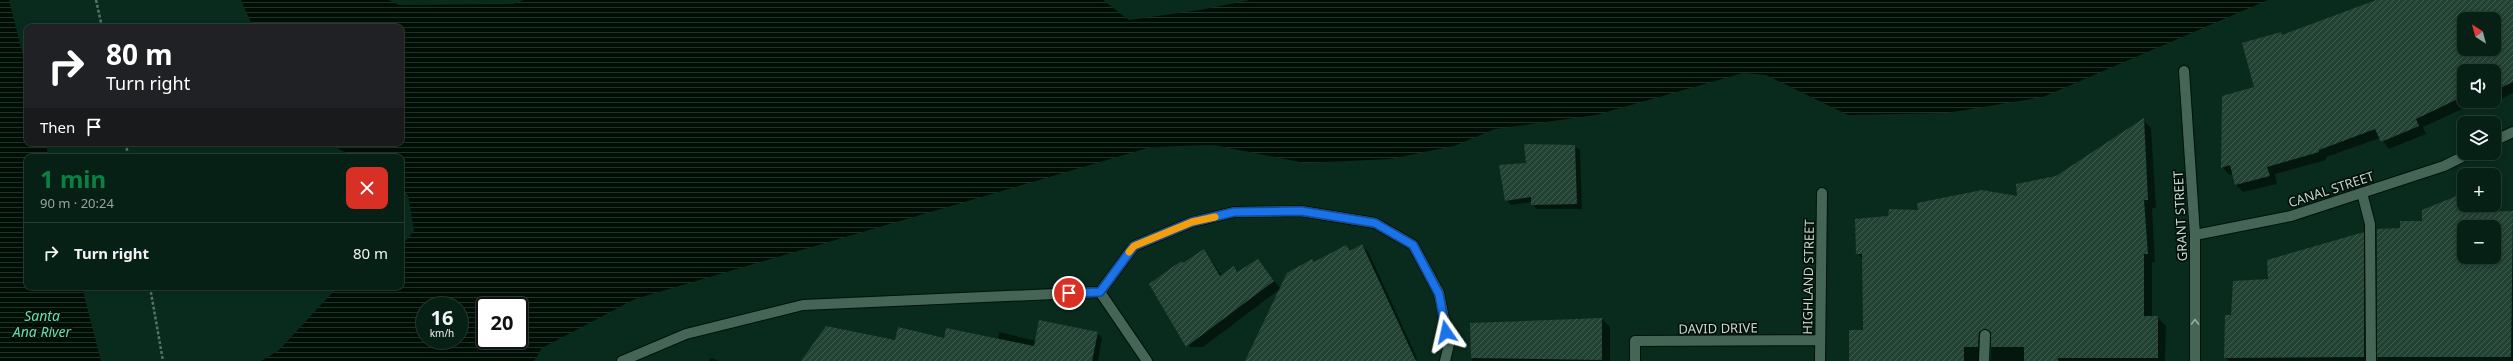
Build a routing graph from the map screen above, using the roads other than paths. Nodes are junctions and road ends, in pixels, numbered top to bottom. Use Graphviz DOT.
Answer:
graph roads {
  1 [pos="2184,71"];
  2 [pos="2513,132"];
  3 [pos="2501,138"];
  4 [pos="2457,160"];
  5 [pos="2362,192"];
  6 [pos="1822,193"];
  7 [pos="2195,235"];
  8 [pos="1100,292"];
  9 [pos="1984,335"];
  10 [pos="1820,340"];
  11 [pos="622,361"];
  12 [pos="1147,361"];
  13 [pos="1445,361"];
  14 [pos="1635,361"];
  15 [pos="1820,361"];
  16 [pos="1984,361"];
  17 [pos="2196,361"];
  18 [pos="2371,361"];
  1 -- 7 [label="street, GRANT STREET"];
  2 -- 3 [label="street"];
  4 -- 5 [label="street, CANAL STREET"];
  5 -- 7 [label="street, CANAL STREET"];
  5 -- 18 [label="street"];
  6 -- 10 [label="street, HIGHLAND STREET"];
  17 -- 7 [label="street, GRANT STREET, one-way"];
  8 -- 11 [label="street"];
  8 -- 12 [label="street"];
  8 -- 13 [label="street"];
  9 -- 16 [label="street"];
  10 -- 14 [label="street, DAVID DRIVE"];
  10 -- 15 [label="street, HIGHLAND STREET"];
}
